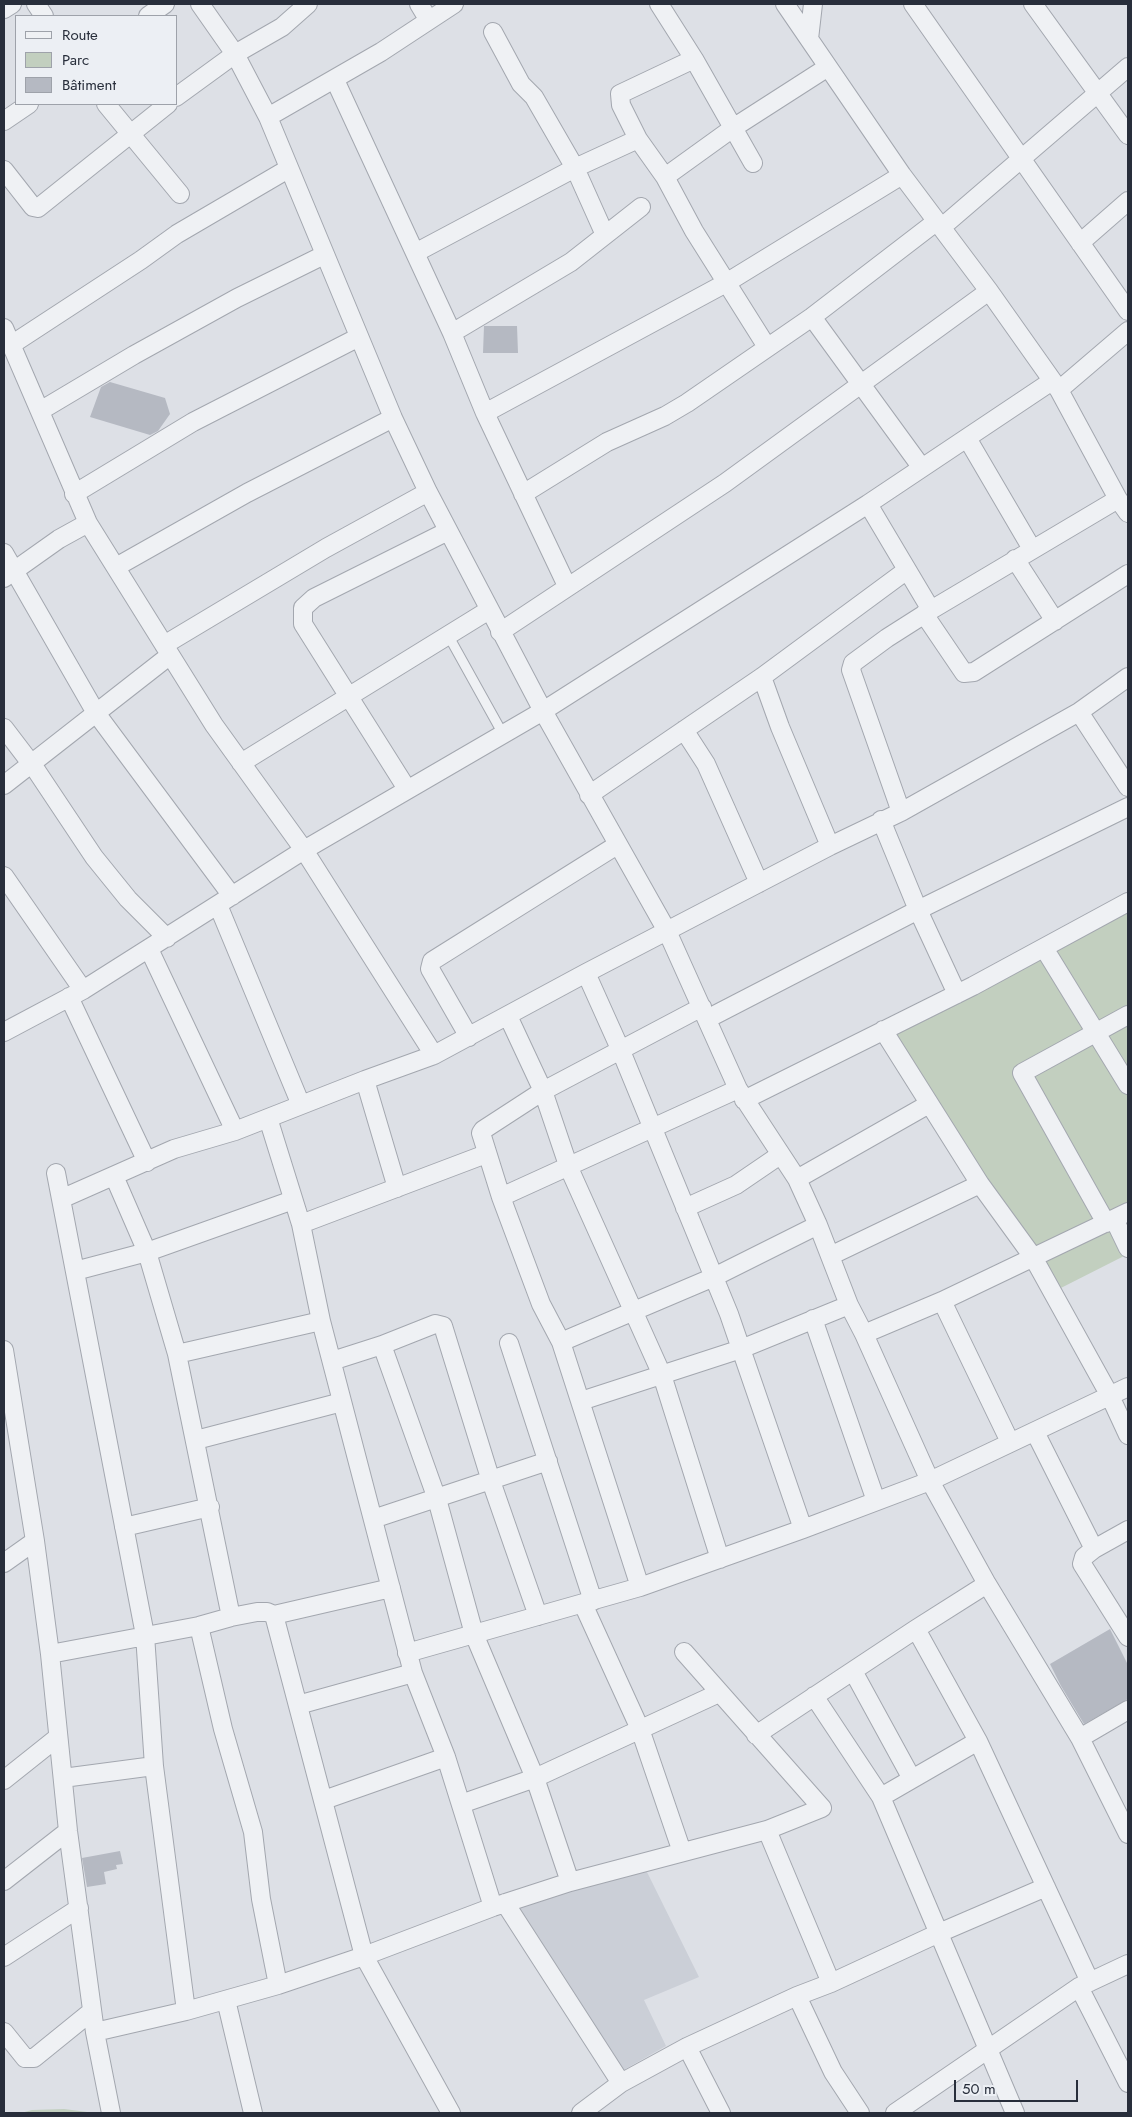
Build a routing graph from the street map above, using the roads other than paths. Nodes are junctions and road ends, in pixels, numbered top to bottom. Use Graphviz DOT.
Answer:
graph roads {
  1 [pos="12,4"];
  2 [pos="36,4"];
  3 [pos="166,4"];
  4 [pos="200,4"];
  5 [pos="308,4"];
  6 [pos="419,4"];
  7 [pos="454,4"];
  8 [pos="659,4"];
  9 [pos="785,4"];
  10 [pos="813,4"];
  11 [pos="914,4"];
  12 [pos="1033,4"];
  13 [pos="4,9"];
  14 [pos="43,15"];
  15 [pos="150,15"];
  16 [pos="428,19"];
  17 [pos="493,32"];
  18 [pos="809,39"];
  19 [pos="235,54"];
  20 [pos="694,59"];
  21 [pos="828,66"];
  22 [pos="1128,66"];
  23 [pos="335,80"];
  24 [pos="1098,93"];
  25 [pos="178,96"];
  26 [pos="28,105"];
  27 [pos="107,105"];
  28 [pos="167,105"];
  29 [pos="268,117"];
  30 [pos="4,121"];
  31 [pos="733,128"];
  32 [pos="130,134"];
  33 [pos="1128,135"];
  34 [pos="638,139"];
  35 [pos="1022,159"];
  36 [pos="753,163"];
  37 [pos="575,168"];
  38 [pos="288,169"];
  39 [pos="4,170"];
  40 [pos="902,175"];
  41 [pos="665,177"];
  42 [pos="180,194"];
  43 [pos="1128,201"];
  44 [pos="641,207"];
  45 [pos="940,224"];
  46 [pos="605,235"];
  47 [pos="1080,243"];
  48 [pos="415,253"];
  49 [pos="324,255"];
  50 [pos="726,283"];
  51 [pos="989,291"];
  52 [pos="1128,311"];
  53 [pos="812,317"];
  54 [pos="4,328"];
  55 [pos="1128,331"];
  56 [pos="452,332"];
  57 [pos="359,337"];
  58 [pos="11,345"];
  59 [pos="767,347"];
  60 [pos="861,384"];
  61 [pos="1055,386"];
  62 [pos="40,411"];
  63 [pos="485,413"];
  64 [pos="393,418"];
  65 [pos="967,438"];
  66 [pos="922,468"];
  67 [pos="428,492"];
  68 [pos="74,494"];
  69 [pos="523,494"];
  70 [pos="868,504"];
  71 [pos="1123,506"];
  72 [pos="88,523"];
  73 [pos="448,531"];
  74 [pos="1032,549"];
  75 [pos="4,553"];
  76 [pos="1015,559"];
  77 [pos="116,567"];
  78 [pos="907,570"];
  79 [pos="9,574"];
  80 [pos="1128,574"];
  81 [pos="567,586"];
  82 [pos="489,610"];
  83 [pos="927,612"];
  84 [pos="1055,621"];
  85 [pos="500,632"];
  86 [pos="448,635"];
  87 [pos="166,650"];
  88 [pos="762,677"];
  89 [pos="1128,677"];
  90 [pos="348,697"];
  91 [pos="543,711"];
  92 [pos="1078,712"];
  93 [pos="96,713"];
  94 [pos="4,728"];
  95 [pos="684,730"];
  96 [pos="503,734"];
  97 [pos="30,763"];
  98 [pos="241,763"];
  99 [pos="4,785"];
  100 [pos="1128,787"];
  101 [pos="407,789"];
  102 [pos="589,795"];
  103 [pos="1128,808"];
  104 [pos="901,812"];
  105 [pos="881,820"];
  106 [pos="618,845"];
  107 [pos="830,846"];
  108 [pos="304,850"];
  109 [pos="4,875"];
  110 [pos="760,883"];
  111 [pos="225,901"];
  112 [pos="1128,902"];
  113 [pos="918,910"];
  114 [pos="667,931"];
  115 [pos="167,938"];
  116 [pos="1044,948"];
  117 [pos="149,949"];
  118 [pos="586,973"];
  119 [pos="76,994"];
  120 [pos="957,994"];
  121 [pos="704,1013"];
  122 [pos="1128,1014"];
  123 [pos="508,1016"];
  124 [pos="883,1030"];
  125 [pos="1095,1031"];
  126 [pos="4,1032"];
  127 [pos="469,1037"];
  128 [pos="621,1051"];
  129 [pos="434,1055"];
  130 [pos="366,1080"];
  131 [pos="1128,1085"];
  132 [pos="543,1091"];
  133 [pos="741,1094"];
  134 [pos="929,1104"];
  135 [pos="300,1105"];
  136 [pos="268,1118"];
  137 [pos="652,1129"];
  138 [pos="235,1131"];
  139 [pos="486,1154"];
  140 [pos="780,1155"];
  141 [pos="147,1162"];
  142 [pos="569,1168"];
  143 [pos="56,1173"];
  144 [pos="114,1176"];
  145 [pos="797,1179"];
  146 [pos="980,1184"];
  147 [pos="397,1188"];
  148 [pos="501,1197"];
  149 [pos="61,1199"];
  150 [pos="293,1200"];
  151 [pos="685,1208"];
  152 [pos="1116,1218"];
  153 [pos="301,1224"];
  154 [pos="818,1225"];
  155 [pos="1128,1248"];
  156 [pos="147,1252"];
  157 [pos="830,1256"];
  158 [pos="1033,1257"];
  159 [pos="75,1270"];
  160 [pos="714,1277"];
  161 [pos="942,1301"];
  162 [pos="849,1305"];
  163 [pos="632,1311"];
  164 [pos="814,1319"];
  165 [pos="321,1321"];
  166 [pos="864,1334"];
  167 [pos="561,1342"];
  168 [pos="509,1343"];
  169 [pos="382,1345"];
  170 [pos="741,1348"];
  171 [pos="4,1350"];
  172 [pos="177,1354"];
  173 [pos="332,1360"];
  174 [pos="662,1375"];
  175 [pos="1128,1387"];
  176 [pos="1110,1396"];
  177 [pos="580,1401"];
  178 [pos="342,1402"];
  179 [pos="1035,1432"];
  180 [pos="1128,1436"];
  181 [pos="196,1440"];
  182 [pos="1010,1442"];
  183 [pos="548,1461"];
  184 [pos="491,1481"];
  185 [pos="930,1481"];
  186 [pos="437,1499"];
  187 [pos="876,1501"];
  188 [pos="210,1508"];
  189 [pos="373,1519"];
  190 [pos="124,1527"];
  191 [pos="803,1529"];
  192 [pos="1128,1530"];
  193 [pos="34,1541"];
  194 [pos="1094,1549"];
  195 [pos="720,1559"];
  196 [pos="4,1563"];
  197 [pos="987,1584"];
  198 [pos="640,1587"];
  199 [pos="391,1588"];
  200 [pos="588,1603"];
  201 [pos="274,1615"];
  202 [pos="538,1616"];
  203 [pos="231,1617"];
  204 [pos="199,1626"];
  205 [pos="916,1629"];
  206 [pos="474,1634"];
  207 [pos="145,1635"];
  208 [pos="1128,1637"];
  209 [pos="684,1652"];
  210 [pos="408,1653"];
  211 [pos="50,1654"];
  212 [pos="852,1671"];
  213 [pos="413,1673"];
  214 [pos="719,1693"];
  215 [pos="814,1696"];
  216 [pos="298,1705"];
  217 [pos="1128,1710"];
  218 [pos="640,1729"];
  219 [pos="756,1735"];
  220 [pos="58,1737"];
  221 [pos="1080,1738"];
  222 [pos="978,1742"];
  223 [pos="446,1757"];
  224 [pos="154,1766"];
  225 [pos="62,1778"];
  226 [pos="535,1778"];
  227 [pos="912,1779"];
  228 [pos="4,1780"];
  229 [pos="881,1797"];
  230 [pos="324,1800"];
  231 [pos="461,1804"];
  232 [pos="768,1830"];
  233 [pos="68,1831"];
  234 [pos="1128,1834"];
  235 [pos="682,1852"];
  236 [pos="4,1880"];
  237 [pos="570,1882"];
  238 [pos="1046,1888"];
  239 [pos="499,1905"];
  240 [pos="79,1908"];
  241 [pos="939,1933"];
  242 [pos="364,1956"];
  243 [pos="4,1957"];
  244 [pos="1128,1964"];
  245 [pos="830,1983"];
  246 [pos="278,1985"];
  247 [pos="1084,1985"];
  248 [pos="797,1996"];
  249 [pos="226,2000"];
  250 [pos="92,2011"];
  251 [pos="186,2011"];
  252 [pos="4,2032"];
  253 [pos="95,2032"];
  254 [pos="688,2048"];
  255 [pos="990,2049"];
  256 [pos="621,2083"];
  257 [pos="1128,2083"];
  258 [pos="111,2113"];
  259 [pos="253,2113"];
  260 [pos="451,2113"];
  261 [pos="581,2113"];
  262 [pos="721,2113"];
  263 [pos="860,2113"];
  264 [pos="894,2113"];
  265 [pos="1015,2113"];
  1 -- 13 [label="street"];
  2 -- 14 [label="street"];
  3 -- 15 [label="street"];
  4 -- 19 [label="street"];
  5 -- 19 [label="street"];
  6 -- 16 [label="street"];
  7 -- 16 [label="street"];
  8 -- 20 [label="street"];
  9 -- 18 [label="street"];
  10 -- 18 [label="street"];
  11 -- 35 [label="street"];
  12 -- 24 [label="street"];
  16 -- 23 [label="street"];
  17 -- 37 [label="street"];
  18 -- 21 [label="street"];
  19 -- 25 [label="street"];
  19 -- 29 [label="street"];
  20 -- 31 [label="street"];
  20 -- 34 [label="street"];
  21 -- 31 [label="street"];
  21 -- 40 [label="street"];
  22 -- 24 [label="street"];
  23 -- 29 [label="street"];
  23 -- 48 [label="street"];
  24 -- 33 [label="street"];
  24 -- 35 [label="street"];
  26 -- 30 [label="street"];
  27 -- 32 [label="street"];
  28 -- 32 [label="street"];
  29 -- 38 [label="street"];
  31 -- 36 [label="street"];
  31 -- 41 [label="street"];
  32 -- 39 [label="street"];
  32 -- 42 [label="street"];
  34 -- 37 [label="street"];
  34 -- 41 [label="street"];
  35 -- 45 [label="street"];
  35 -- 47 [label="street"];
  37 -- 46 [label="street"];
  37 -- 48 [label="street"];
  38 -- 49 [label="street"];
  38 -- 58 [label="street"];
  40 -- 45 [label="street"];
  40 -- 50 [label="street"];
  41 -- 50 [label="street"];
  43 -- 47 [label="street"];
  44 -- 46 [label="street"];
  45 -- 51 [label="street"];
  45 -- 53 [label="street"];
  46 -- 56 [label="street"];
  47 -- 52 [label="street"];
  48 -- 56 [label="street"];
  49 -- 57 [label="street"];
  49 -- 62 [label="street"];
  50 -- 59 [label="street"];
  50 -- 63 [label="street"];
  51 -- 60 [label="street"];
  51 -- 61 [label="street"];
  53 -- 59 [label="street"];
  53 -- 60 [label="street"];
  54 -- 58 [label="street"];
  55 -- 61 [label="street"];
  56 -- 63 [label="street"];
  57 -- 64 [label="street"];
  57 -- 68 [label="street"];
  58 -- 62 [label="street"];
  59 -- 69 [label="street"];
  60 -- 66 [label="street"];
  60 -- 81 [label="street"];
  61 -- 65 [label="street"];
  61 -- 71 [label="street"];
  62 -- 68 [label="street"];
  63 -- 69 [label="street"];
  64 -- 67 [label="street"];
  64 -- 77 [label="street"];
  65 -- 66 [label="street"];
  65 -- 74 [label="street"];
  66 -- 70 [label="street"];
  67 -- 73 [label="street"];
  67 -- 87 [label="street"];
  68 -- 72 [label="street"];
  69 -- 81 [label="street"];
  70 -- 78 [label="street"];
  70 -- 91 [label="street"];
  71 -- 74 [label="street"];
  72 -- 77 [label="street"];
  72 -- 79 [label="street"];
  73 -- 82 [label="street"];
  73 -- 90 [label="street"];
  74 -- 76 [label="street"];
  75 -- 79 [label="street"];
  76 -- 83 [label="street"];
  76 -- 84 [label="street"];
  77 -- 87 [label="street"];
  78 -- 83 [label="street"];
  78 -- 88 [label="street"];
  79 -- 93 [label="street"];
  80 -- 84 [label="street"];
  81 -- 85 [label="street"];
  82 -- 85 [label="street"];
  82 -- 86 [label="street"];
  83 -- 84 [label="street"];
  83 -- 104 [label="street"];
  85 -- 91 [label="street"];
  86 -- 90 [label="street"];
  86 -- 96 [label="lane"];
  87 -- 93 [label="street"];
  87 -- 98 [label="street"];
  88 -- 95 [label="street"];
  88 -- 107 [label="street"];
  89 -- 92 [label="street"];
  90 -- 98 [label="street"];
  90 -- 101 [label="street"];
  91 -- 96 [label="street"];
  91 -- 102 [label="street"];
  92 -- 100 [label="street"];
  92 -- 104 [label="street"];
  93 -- 97 [label="street"];
  93 -- 111 [label="street"];
  94 -- 97 [label="street"];
  95 -- 102 [label="street"];
  95 -- 110 [label="street"];
  96 -- 101 [label="street"];
  97 -- 99 [label="street"];
  97 -- 115 [label="street"];
  98 -- 108 [label="street"];
  101 -- 108 [label="street"];
  102 -- 106 [label="street"];
  103 -- 113 [label="street"];
  104 -- 105 [label="street"];
  105 -- 107 [label="street"];
  105 -- 113 [label="street"];
  106 -- 114 [label="street"];
  106 -- 127 [label="street"];
  107 -- 110 [label="street"];
  108 -- 111 [label="street"];
  108 -- 129 [label="street"];
  109 -- 119 [label="street"];
  110 -- 114 [label="street"];
  111 -- 115 [label="street"];
  111 -- 135 [label="street"];
  112 -- 116 [label="street"];
  113 -- 120 [label="street"];
  113 -- 121 [label="street"];
  114 -- 118 [label="street"];
  114 -- 121 [label="street"];
  115 -- 117 [label="street"];
  116 -- 120 [label="street"];
  116 -- 125 [label="street"];
  117 -- 119 [label="street"];
  117 -- 138 [label="street"];
  118 -- 123 [label="street"];
  118 -- 128 [label="street"];
  119 -- 126 [label="street"];
  119 -- 141 [label="street"];
  120 -- 124 [label="street"];
  121 -- 128 [label="street"];
  121 -- 133 [label="street"];
  122 -- 125 [label="street"];
  123 -- 127 [label="street"];
  123 -- 132 [label="street"];
  124 -- 133 [label="street"];
  124 -- 134 [label="street"];
  125 -- 131 [label="street"];
  125 -- 152 [label="street"];
  127 -- 129 [label="street"];
  128 -- 132 [label="street"];
  128 -- 137 [label="street"];
  129 -- 130 [label="street"];
  130 -- 135 [label="street"];
  130 -- 147 [label="street"];
  132 -- 139 [label="street"];
  132 -- 142 [label="street"];
  133 -- 137 [label="street"];
  133 -- 140 [label="street"];
  134 -- 145 [label="street"];
  134 -- 146 [label="street"];
  135 -- 136 [label="street"];
  136 -- 138 [label="street"];
  136 -- 150 [label="street"];
  137 -- 142 [label="street"];
  137 -- 151 [label="street"];
  138 -- 141 [label="street"];
  139 -- 147 [label="street"];
  139 -- 148 [label="street"];
  140 -- 145 [label="street"];
  140 -- 151 [label="street"];
  141 -- 144 [label="street"];
  142 -- 148 [label="street"];
  142 -- 163 [label="street"];
  143 -- 149 [label="street"];
  144 -- 149 [label="street"];
  144 -- 156 [label="street"];
  145 -- 154 [label="street"];
  146 -- 157 [label="street"];
  146 -- 158 [label="street"];
  147 -- 153 [label="street"];
  148 -- 167 [label="street"];
  149 -- 159 [label="street"];
  150 -- 153 [label="street"];
  150 -- 156 [label="street"];
  151 -- 160 [label="street"];
  152 -- 155 [label="street"];
  152 -- 158 [label="street"];
  153 -- 165 [label="street"];
  154 -- 157 [label="street"];
  154 -- 160 [label="street"];
  156 -- 159 [label="street"];
  156 -- 172 [label="street"];
  157 -- 162 [label="street"];
  158 -- 161 [label="street"];
  158 -- 176 [label="street"];
  159 -- 190 [label="street"];
  160 -- 163 [label="street"];
  160 -- 170 [label="street"];
  161 -- 166 [label="street"];
  161 -- 182 [label="street"];
  162 -- 164 [label="street"];
  162 -- 166 [label="street"];
  163 -- 167 [label="street"];
  163 -- 174 [label="street"];
  164 -- 170 [label="street"];
  164 -- 187 [label="street"];
  165 -- 172 [label="street"];
  165 -- 173 [label="street"];
  166 -- 185 [label="street"];
  167 -- 177 [label="street"];
  168 -- 183 [label="street"];
  169 -- 173 [label="street"];
  169 -- 184 [label="street"];
  169 -- 186 [label="street"];
  170 -- 174 [label="street"];
  170 -- 191 [label="street"];
  171 -- 193 [label="street"];
  172 -- 181 [label="street"];
  173 -- 178 [label="street"];
  174 -- 177 [label="street"];
  174 -- 195 [label="street"];
  175 -- 176 [label="street"];
  176 -- 179 [label="street"];
  176 -- 180 [label="street"];
  177 -- 198 [label="street"];
  178 -- 181 [label="street"];
  178 -- 189 [label="street"];
  179 -- 182 [label="street"];
  179 -- 194 [label="street"];
  181 -- 188 [label="street"];
  182 -- 185 [label="street"];
  183 -- 184 [label="street"];
  183 -- 200 [label="street"];
  184 -- 186 [label="street"];
  184 -- 202 [label="street"];
  185 -- 187 [label="street"];
  185 -- 197 [label="street"];
  186 -- 189 [label="street"];
  186 -- 206 [label="street"];
  187 -- 191 [label="street"];
  188 -- 190 [label="street"];
  188 -- 203 [label="street"];
  189 -- 199 [label="street"];
  190 -- 207 [label="street"];
  191 -- 195 [label="street"];
  192 -- 194 [label="street"];
  193 -- 196 [label="street"];
  193 -- 211 [label="street"];
  194 -- 208 [label="street"];
  195 -- 198 [label="street"];
  197 -- 205 [label="street"];
  197 -- 221 [label="street"];
  198 -- 200 [label="street"];
  199 -- 201 [label="street"];
  199 -- 210 [label="street"];
  200 -- 202 [label="street"];
  200 -- 218 [label="street"];
  201 -- 203 [label="street"];
  201 -- 216 [label="street"];
  202 -- 206 [label="street"];
  203 -- 204 [label="street"];
  204 -- 207 [label="street"];
  204 -- 246 [label="street"];
  205 -- 212 [label="street"];
  205 -- 222 [label="street"];
  206 -- 210 [label="street"];
  206 -- 226 [label="street"];
  207 -- 211 [label="street"];
  207 -- 224 [label="street"];
  209 -- 214 [label="street"];
  210 -- 213 [label="street"];
  211 -- 220 [label="street"];
  212 -- 215 [label="street"];
  212 -- 227 [label="street"];
  213 -- 216 [label="street"];
  213 -- 223 [label="street"];
  214 -- 218 [label="street"];
  214 -- 219 [label="street"];
  215 -- 219 [label="street"];
  215 -- 229 [label="street"];
  216 -- 230 [label="street"];
  217 -- 221 [label="street"];
  218 -- 226 [label="street"];
  218 -- 235 [label="street"];
  219 -- 232 [label="street"];
  220 -- 225 [label="street"];
  220 -- 228 [label="street"];
  221 -- 234 [label="street"];
  222 -- 227 [label="street"];
  222 -- 238 [label="street"];
  223 -- 230 [label="street"];
  223 -- 231 [label="street"];
  224 -- 225 [label="street"];
  224 -- 251 [label="street"];
  225 -- 233 [label="street"];
  226 -- 231 [label="street"];
  226 -- 237 [label="street"];
  227 -- 229 [label="street"];
  229 -- 241 [label="street"];
  230 -- 242 [label="street"];
  231 -- 239 [label="street"];
  232 -- 235 [label="street"];
  232 -- 245 [label="street"];
  233 -- 236 [label="street"];
  233 -- 240 [label="street"];
  235 -- 237 [label="street"];
  237 -- 239 [label="street"];
  238 -- 241 [label="street"];
  238 -- 247 [label="street"];
  239 -- 242 [label="street"];
  239 -- 256 [label="street"];
  240 -- 243 [label="street"];
  240 -- 250 [label="street"];
  241 -- 245 [label="street"];
  241 -- 255 [label="street"];
  242 -- 246 [label="street"];
  242 -- 260 [label="street"];
  244 -- 247 [label="street"];
  245 -- 248 [label="street"];
  246 -- 249 [label="street"];
  247 -- 255 [label="street"];
  247 -- 257 [label="street"];
  248 -- 254 [label="street"];
  248 -- 263 [label="street"];
  249 -- 251 [label="street"];
  249 -- 259 [label="street"];
  250 -- 252 [label="street"];
  250 -- 253 [label="street"];
  251 -- 253 [label="street"];
  253 -- 258 [label="street"];
  254 -- 256 [label="street"];
  254 -- 262 [label="street"];
  255 -- 264 [label="street"];
  255 -- 265 [label="street"];
  256 -- 261 [label="street"];
}
